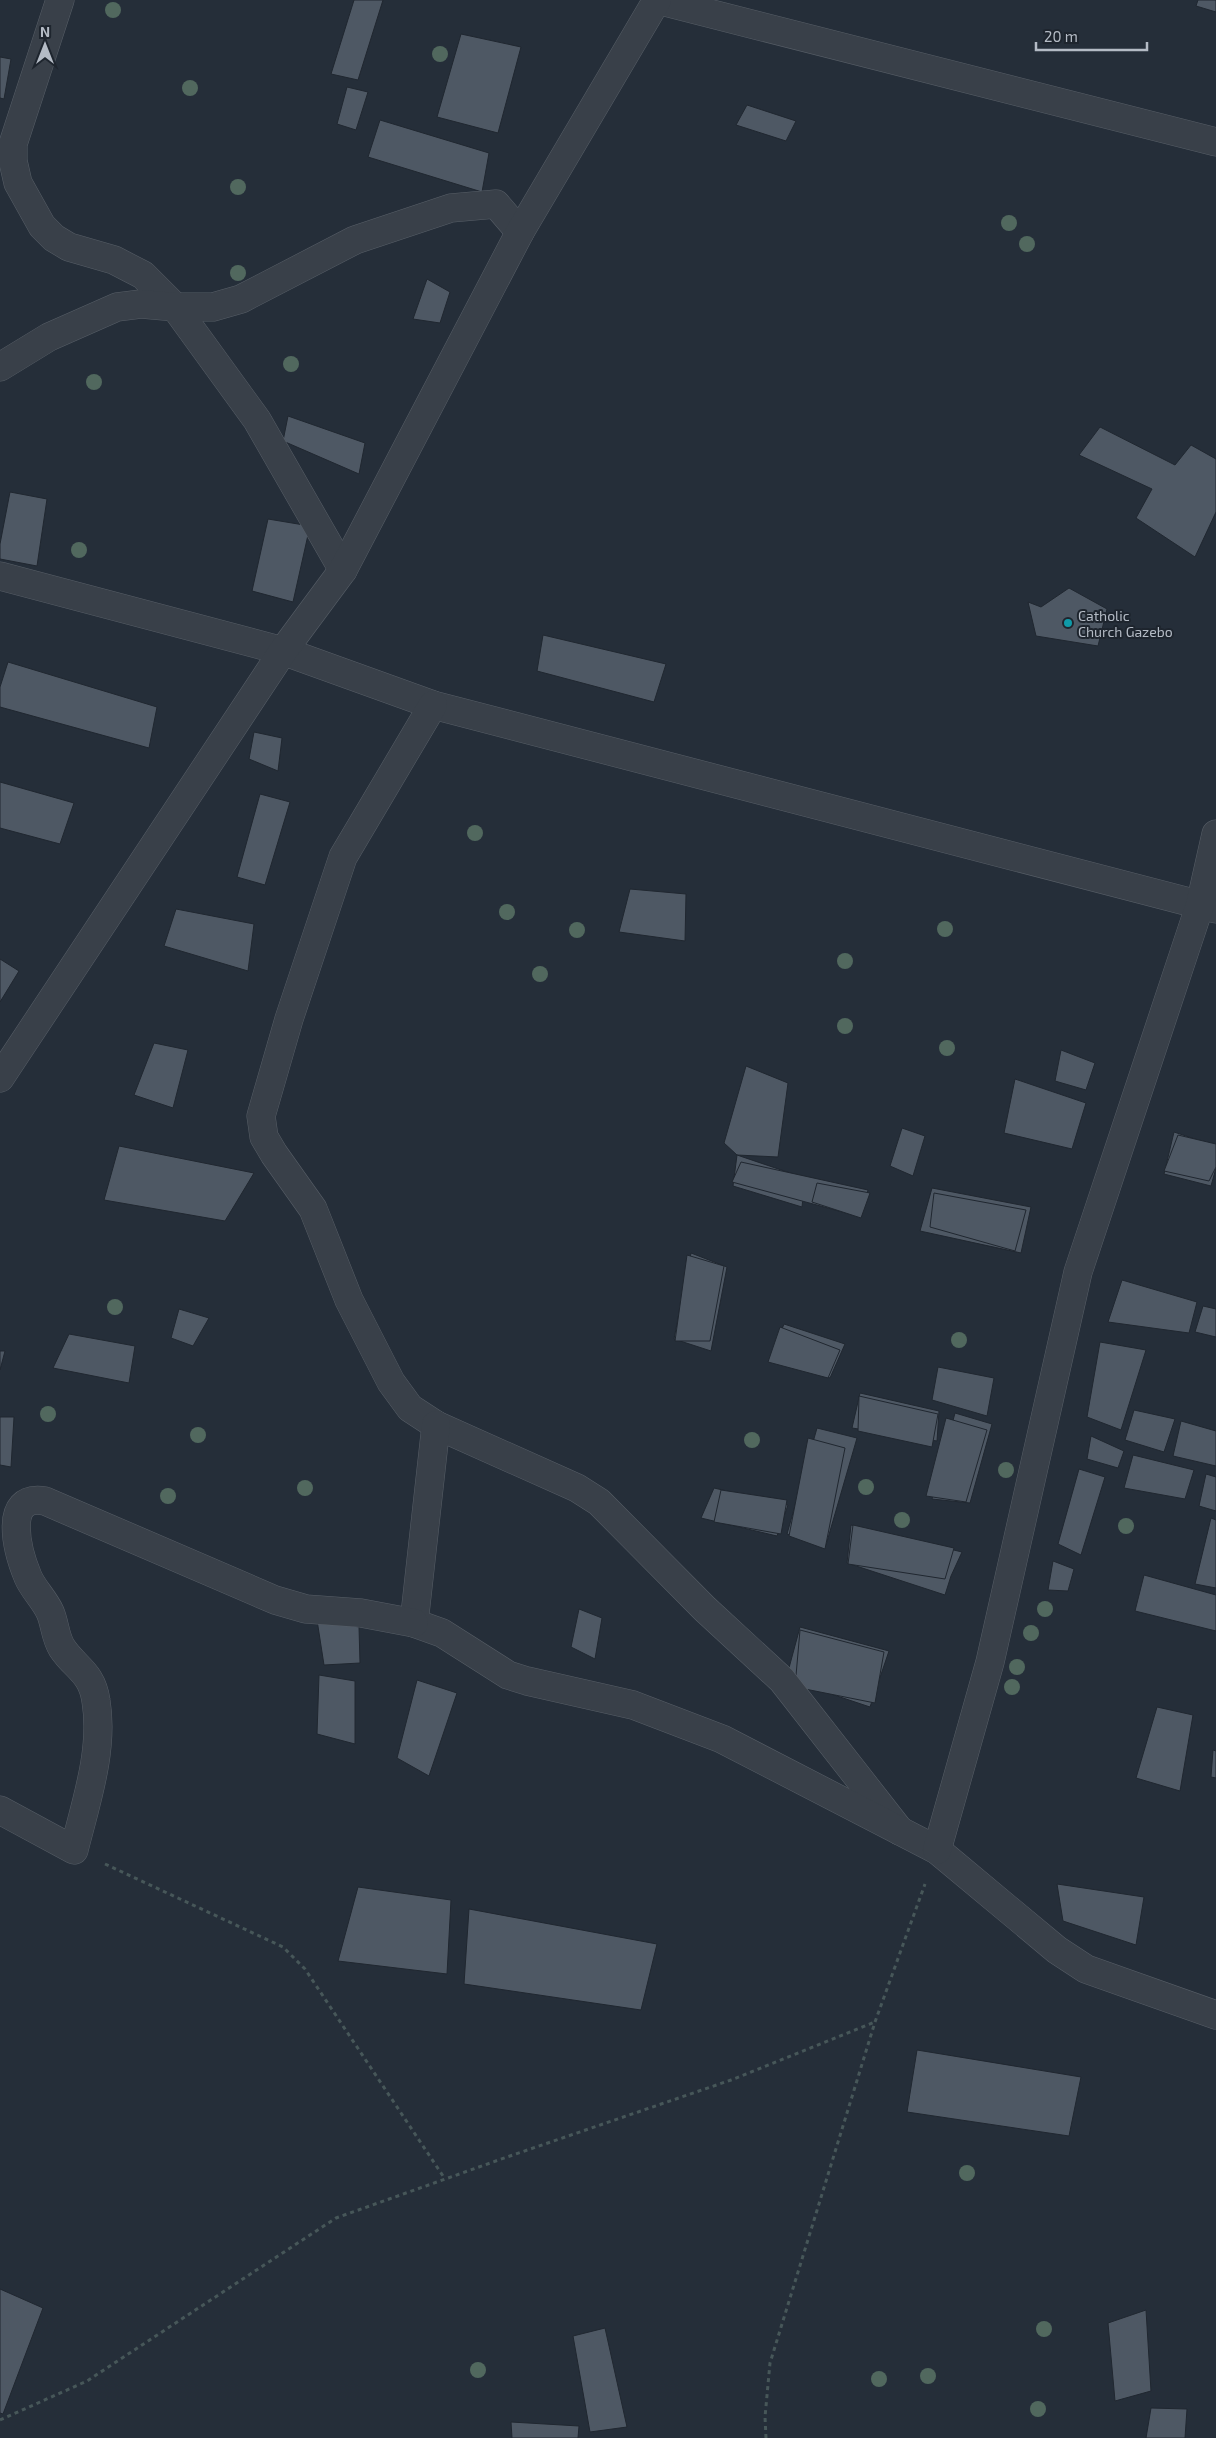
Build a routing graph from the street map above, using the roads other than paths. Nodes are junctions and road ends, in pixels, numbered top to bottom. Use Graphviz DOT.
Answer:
graph roads {
  1 [pos="60,0"];
  2 [pos="657,0"];
  3 [pos="1216,142"];
  4 [pos="520,232"];
  5 [pos="175,307"];
  6 [pos="0,367"];
  7 [pos="343,570"];
  8 [pos="0,576"];
  9 [pos="283,651"];
  10 [pos="433,705"];
  11 [pos="1216,834"];
  12 [pos="1208,907"];
  13 [pos="0,1078"];
  14 [pos="436,1425"];
  15 [pos="414,1623"];
  16 [pos="0,1810"];
  17 [pos="900,1831"];
  18 [pos="937,1850"];
  19 [pos="1216,2015"];
  1 -- 5 [label="street"];
  2 -- 3 [label="street"];
  2 -- 4 [label="street"];
  4 -- 5 [label="street"];
  4 -- 7 [label="street"];
  5 -- 6 [label="street"];
  5 -- 7 [label="street"];
  7 -- 9 [label="street"];
  8 -- 9 [label="street"];
  9 -- 10 [label="street"];
  9 -- 13 [label="street"];
  10 -- 12 [label="street"];
  10 -- 14 [label="street"];
  11 -- 12 [label="street"];
  12 -- 18 [label="street"];
  14 -- 15 [label="street"];
  14 -- 17 [label="street"];
  15 -- 16 [label="street"];
  15 -- 17 [label="street"];
  17 -- 18 [label="street"];
  18 -- 19 [label="street"];
}
